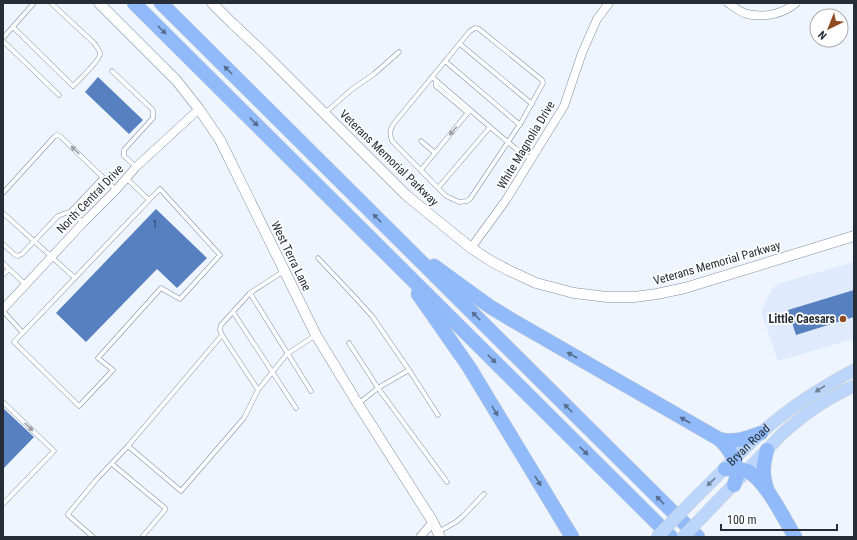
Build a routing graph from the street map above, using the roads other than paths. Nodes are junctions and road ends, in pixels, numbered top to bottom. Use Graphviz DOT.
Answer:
graph roads {
  1 [pos="34,3"];
  2 [pos="52,3"];
  3 [pos="99,3"];
  4 [pos="134,3"];
  5 [pos="161,3"];
  6 [pos="212,3"];
  7 [pos="609,3"];
  8 [pos="728,3"];
  9 [pos="796,3"];
  10 [pos="13,27"];
  11 [pos="3,40"];
  12 [pos="460,44"];
  13 [pos="399,52"];
  14 [pos="445,61"];
  15 [pos="112,71"];
  16 [pos="432,77"];
  17 [pos="59,95"];
  18 [pos="532,104"];
  19 [pos="199,109"];
  20 [pos="469,112"];
  21 [pos="324,113"];
  22 [pos="520,125"];
  23 [pos="490,127"];
  24 [pos="421,141"];
  25 [pos="508,142"];
  26 [pos="435,153"];
  27 [pos="531,160"];
  28 [pos="136,168"];
  29 [pos="420,170"];
  30 [pos="103,177"];
  31 [pos="126,179"];
  32 [pos="438,188"];
  33 [pos="116,190"];
  34 [pos="3,193"];
  35 [pos="149,200"];
  36 [pos="71,211"];
  37 [pos="3,213"];
  38 [pos="83,223"];
  39 [pos="854,236"];
  40 [pos="35,241"];
  41 [pos="3,244"];
  42 [pos="404,245"];
  43 [pos="470,248"];
  44 [pos="385,252"];
  45 [pos="52,257"];
  46 [pos="318,258"];
  47 [pos="3,263"];
  48 [pos="9,269"];
  49 [pos="284,271"];
  50 [pos="3,275"];
  51 [pos="75,278"];
  52 [pos="26,285"];
  53 [pos="250,293"];
  54 [pos="3,310"];
  55 [pos="233,312"];
  56 [pos="23,332"];
  57 [pos="222,335"];
  58 [pos="316,335"];
  59 [pos="349,343"];
  60 [pos="287,354"];
  61 [pos="408,370"];
  62 [pos="854,370"];
  63 [pos="273,372"];
  64 [pos="854,386"];
  65 [pos="378,388"];
  66 [pos="258,390"];
  67 [pos="311,391"];
  68 [pos="3,402"];
  69 [pos="358,404"];
  70 [pos="296,408"];
  71 [pos="438,415"];
  72 [pos="761,433"];
  73 [pos="719,439"];
  74 [pos="128,446"];
  75 [pos="767,450"];
  76 [pos="112,464"];
  77 [pos="735,467"];
  78 [pos="447,482"];
  79 [pos="734,485"];
  80 [pos="768,491"];
  81 [pos="484,494"];
  82 [pos="3,504"];
  83 [pos="433,522"];
  84 [pos="439,534"];
  85 [pos="93,537"];
  86 [pos="142,537"];
  87 [pos="420,537"];
  88 [pos="572,537"];
  89 [pos="657,537"];
  90 [pos="671,537"];
  91 [pos="683,537"];
  92 [pos="698,537"];
  93 [pos="795,537"];
  1 -- 10 [label="lane"];
  2 -- 10 [label="lane"];
  3 -- 19 [label="street, West Terra Lane"];
  4 -- 44 [label="highway, one-way"];
  42 -- 5 [label="highway, one-way"];
  6 -- 21 [label="street, Veterans Memorial Parkway"];
  7 -- 27 [label="street, White Magnolia Drive"];
  8 -- 9 [label="street"];
  10 -- 11 [label="lane"];
  11 -- 17 [label="lane"];
  12 -- 14 [label="lane"];
  12 -- 18 [label="lane"];
  12 -- 18 [label="lane"];
  13 -- 21 [label="lane"];
  14 -- 16 [label="lane"];
  14 -- 22 [label="lane"];
  15 -- 28 [label="lane"];
  16 -- 20 [label="lane"];
  16 -- 29 [label="lane"];
  18 -- 22 [label="lane"];
  19 -- 28 [label="street, North Central Drive"];
  19 -- 49 [label="street, West Terra Lane"];
  20 -- 23 [label="lane"];
  20 -- 26 [label="lane, one-way"];
  21 -- 43 [label="street, Veterans Memorial Parkway"];
  22 -- 25 [label="lane"];
  23 -- 25 [label="lane"];
  23 -- 32 [label="lane"];
  24 -- 26 [label="lane"];
  25 -- 27 [label="lane"];
  25 -- 32 [label="lane"];
  26 -- 29 [label="lane"];
  27 -- 43 [label="street, White Magnolia Drive"];
  28 -- 31 [label="street, North Central Drive"];
  29 -- 32 [label="lane"];
  30 -- 33 [label="lane"];
  30 -- 34 [label="lane, one-way"];
  30 -- 36 [label="lane"];
  31 -- 33 [label="street, North Central Drive"];
  31 -- 35 [label="lane"];
  33 -- 38 [label="street, North Central Drive"];
  35 -- 51 [label="lane"];
  35 -- 56 [label="lane"];
  36 -- 38 [label="lane"];
  36 -- 40 [label="lane"];
  37 -- 40 [label="lane"];
  38 -- 45 [label="street, North Central Drive"];
  39 -- 43 [label="street, Veterans Memorial Parkway"];
  40 -- 41 [label="lane"];
  40 -- 45 [label="lane"];
  73 -- 42 [label="highway, one-way"];
  92 -- 42 [label="highway, one-way"];
  44 -- 88 [label="highway, one-way"];
  44 -- 90 [label="highway, one-way"];
  45 -- 51 [label="lane"];
  45 -- 52 [label="street, North Central Drive"];
  46 -- 61 [label="lane"];
  47 -- 48 [label="lane"];
  48 -- 50 [label="lane"];
  48 -- 52 [label="lane"];
  49 -- 53 [label="lane"];
  49 -- 58 [label="street, West Terra Lane"];
  51 -- 56 [label="lane"];
  52 -- 54 [label="street, North Central Drive"];
  53 -- 55 [label="lane"];
  53 -- 60 [label="lane"];
  54 -- 56 [label="lane"];
  55 -- 57 [label="lane"];
  55 -- 63 [label="lane"];
  57 -- 66 [label="lane"];
  57 -- 74 [label="lane"];
  58 -- 60 [label="lane"];
  58 -- 69 [label="street, West Terra Lane"];
  59 -- 65 [label="lane"];
  60 -- 63 [label="lane"];
  60 -- 67 [label="lane"];
  61 -- 65 [label="lane"];
  61 -- 71 [label="lane"];
  62 -- 72 [label="main road, Bryan Road, one-way"];
  63 -- 66 [label="lane"];
  63 -- 70 [label="lane"];
  64 -- 75 [label="main road, Bryan Road"];
  65 -- 69 [label="lane"];
  65 -- 78 [label="lane"];
  66 -- 74 [label="lane"];
  68 -- 82 [label="lane, one-way"];
  69 -- 83 [label="street, West Terra Lane"];
  72 -- 73 [label="highway"];
  72 -- 77 [label="main road, Bryan Road"];
  73 -- 77 [label="highway"];
  74 -- 76 [label="lane"];
  75 -- 77 [label="main road, Bryan Road"];
  75 -- 80 [label="highway"];
  76 -- 85 [label="lane"];
  76 -- 86 [label="lane"];
  77 -- 79 [label="highway"];
  77 -- 80 [label="highway"];
  77 -- 89 [label="main road, Bryan Road, one-way, bridge"];
  79 -- 91 [label="main road, Bryan Road, bridge"];
  80 -- 93 [label="highway"];
  81 -- 84 [label="lane"];
  83 -- 84 [label="street, West Terra Lane"];
  83 -- 87 [label="street"];
}
